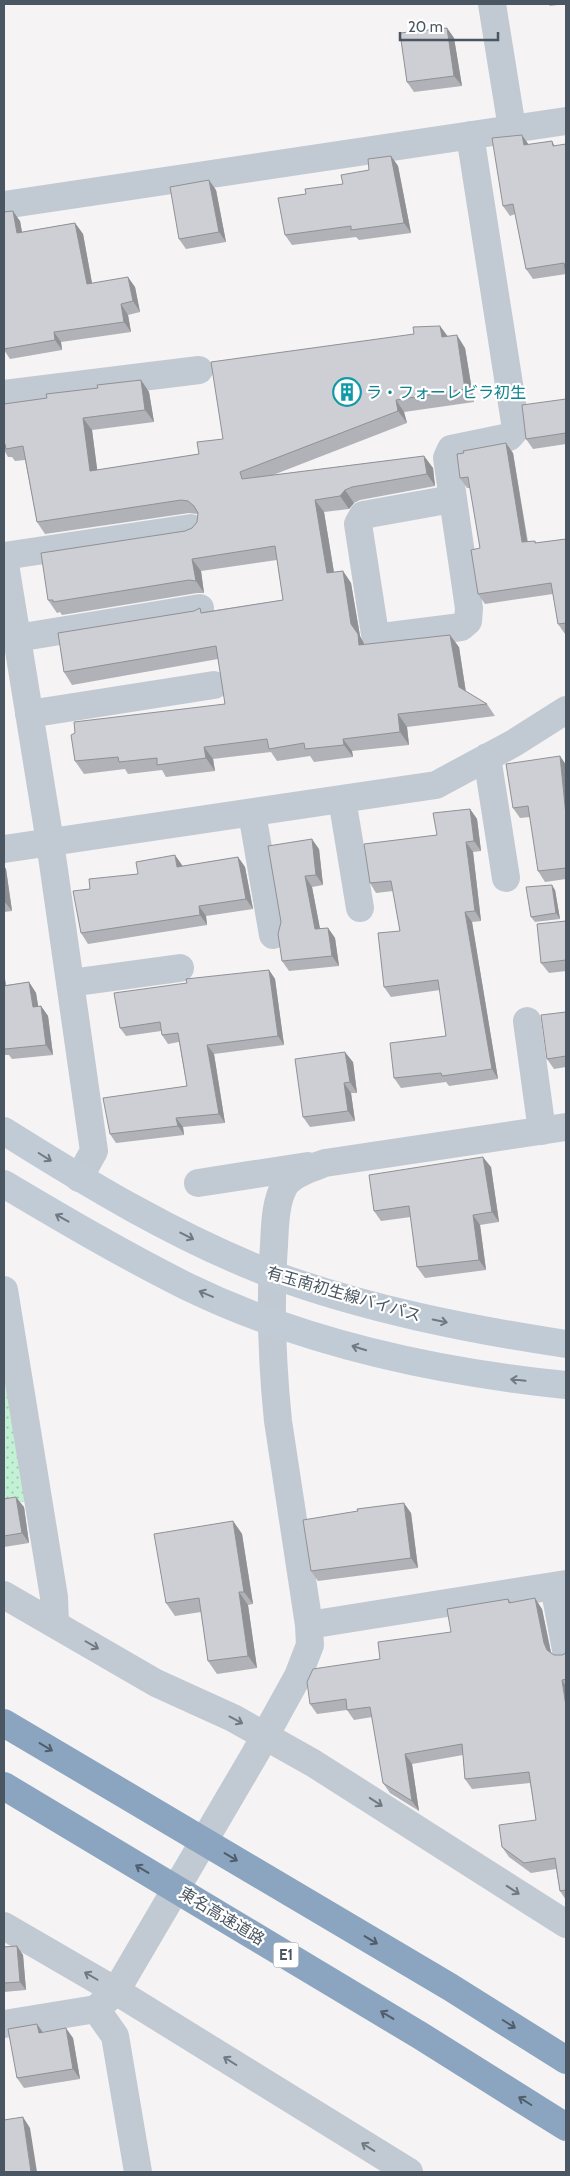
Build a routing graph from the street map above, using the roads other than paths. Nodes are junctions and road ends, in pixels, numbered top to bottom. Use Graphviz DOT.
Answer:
graph roads {
  1 [pos="492,4"];
  2 [pos="566,121"];
  3 [pos="512,128"];
  4 [pos="470,135"];
  5 [pos="4,205"];
  6 [pos="199,370"];
  7 [pos="4,394"];
  8 [pos="452,499"];
  9 [pos="191,528"];
  10 [pos="4,557"];
  11 [pos="200,608"];
  12 [pos="17,638"];
  13 [pos="214,686"];
  14 [pos="566,710"];
  15 [pos="29,714"];
  16 [pos="487,757"];
  17 [pos="342,799"];
  18 [pos="252,812"];
  19 [pos="50,842"];
  20 [pos="4,849"];
  21 [pos="506,878"];
  22 [pos="360,908"];
  23 [pos="274,936"];
  24 [pos="180,968"];
  25 [pos="70,984"];
  26 [pos="527,1021"];
  27 [pos="554,1129"];
  28 [pos="4,1131"];
  29 [pos="324,1163"];
  30 [pos="79,1178"];
  31 [pos="198,1182"];
  32 [pos="4,1184"];
  33 [pos="272,1274"];
  34 [pos="4,1290"];
  35 [pos="272,1322"];
  36 [pos="566,1344"];
  37 [pos="566,1385"];
  38 [pos="560,1585"];
  39 [pos="4,1595"];
  40 [pos="55,1624"];
  41 [pos="309,1625"];
  42 [pos="566,1650"];
  43 [pos="4,1723"];
  44 [pos="260,1745"];
  45 [pos="4,1786"];
  46 [pos="566,1924"];
  47 [pos="4,1926"];
  48 [pos="121,1983"];
  49 [pos="96,2009"];
  50 [pos="4,2024"];
  51 [pos="566,2060"];
  52 [pos="566,2127"];
  53 [pos="138,2172"];
  54 [pos="409,2172"];
  1 -- 3 [label="street"];
  2 -- 3 [label="street"];
  3 -- 4 [label="street"];
  4 -- 5 [label="street"];
  4 -- 8 [label="street"];
  6 -- 7 [label="street"];
  8 -- 8 [label="street"];
  9 -- 10 [label="street"];
  10 -- 12 [label="street"];
  11 -- 12 [label="street"];
  12 -- 15 [label="street"];
  13 -- 15 [label="street"];
  14 -- 16 [label="street"];
  15 -- 19 [label="street"];
  16 -- 17 [label="street"];
  16 -- 21 [label="street"];
  17 -- 18 [label="street"];
  17 -- 22 [label="street"];
  18 -- 19 [label="street"];
  18 -- 23 [label="street"];
  19 -- 20 [label="street"];
  19 -- 25 [label="street"];
  24 -- 25 [label="street"];
  25 -- 30 [label="street"];
  26 -- 27 [label="street"];
  27 -- 29 [label="street"];
  28 -- 30 [label="street, 有玉南初生線バイパス, one-way"];
  29 -- 31 [label="street"];
  29 -- 33 [label="street"];
  30 -- 33 [label="street, 有玉南初生線バイパス, one-way"];
  35 -- 32 [label="street, one-way"];
  33 -- 35 [label="street"];
  33 -- 36 [label="street, 有玉南初生線バイパス, one-way"];
  34 -- 40 [label="street"];
  37 -- 35 [label="street, one-way"];
  35 -- 41 [label="street"];
  38 -- 41 [label="street"];
  38 -- 42 [label="street"];
  39 -- 40 [label="street"];
  40 -- 44 [label="street, one-way"];
  41 -- 44 [label="street"];
  43 -- 51 [label="highway, one-way"];
  44 -- 46 [label="street, one-way"];
  44 -- 48 [label="street"];
  52 -- 45 [label="highway, 東名高速道路 / E1, one-way"];
  48 -- 47 [label="street, one-way"];
  48 -- 49 [label="street"];
  54 -- 48 [label="street, one-way"];
  49 -- 50 [label="street"];
  49 -- 53 [label="street"];
}
